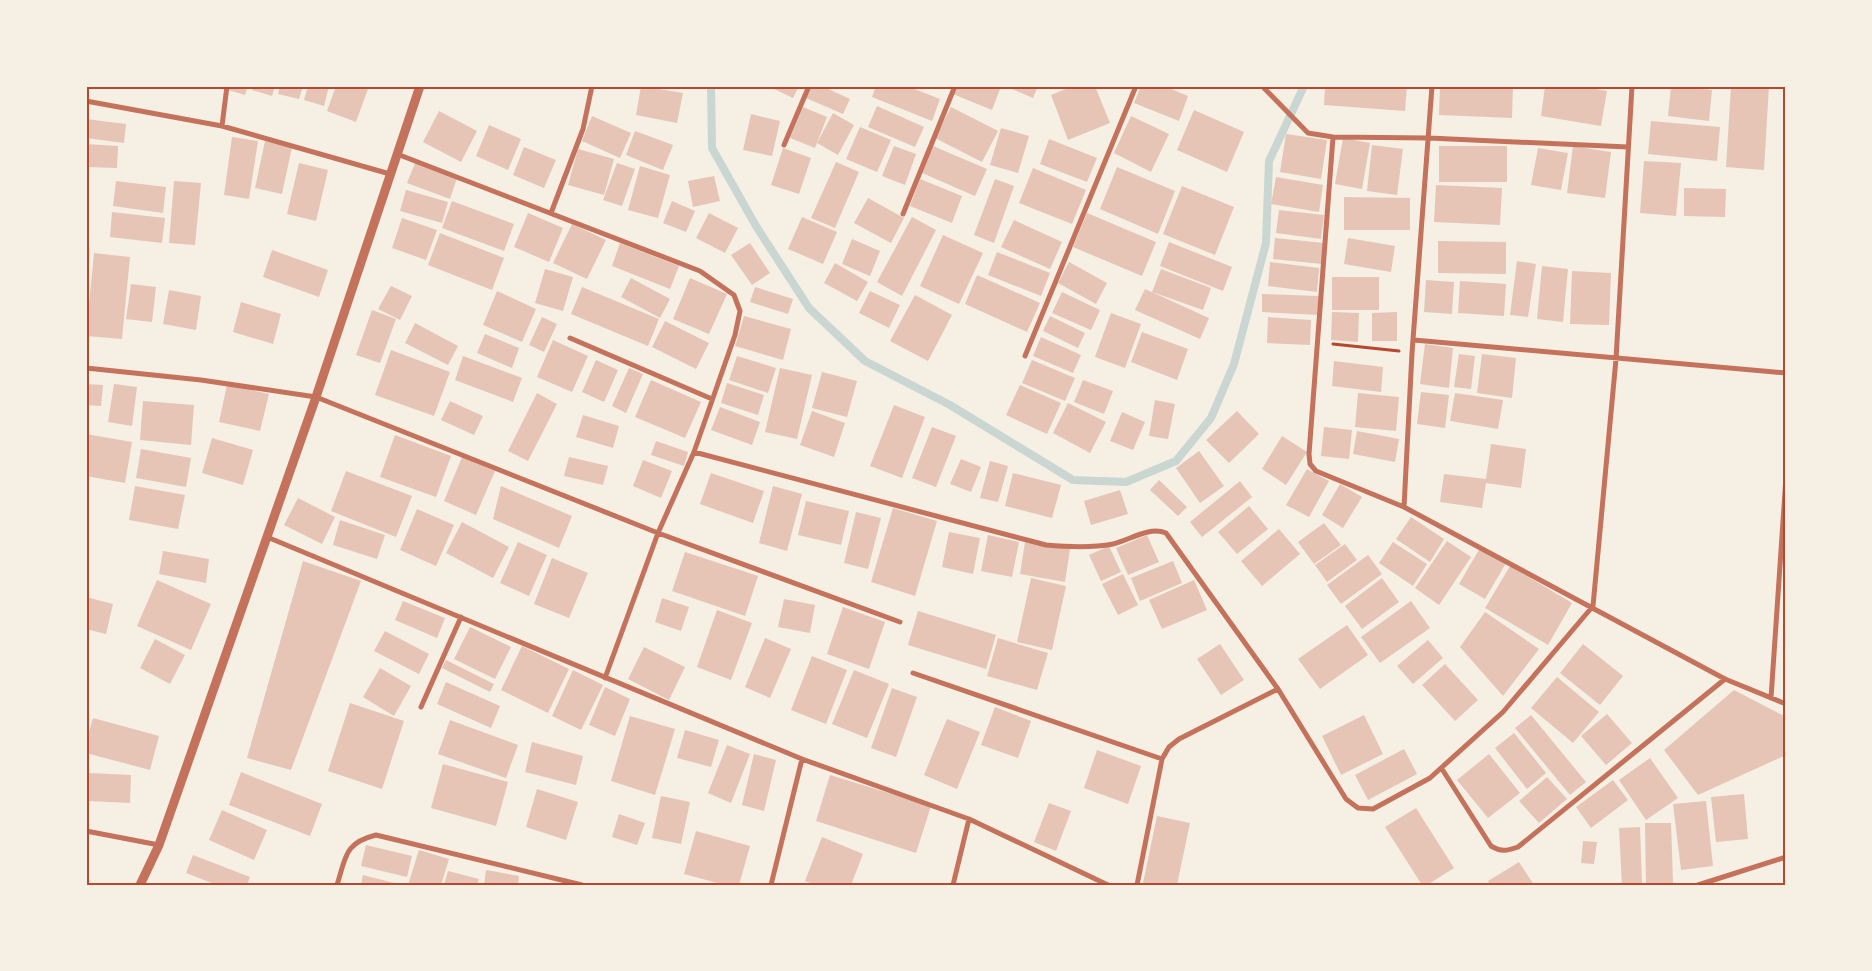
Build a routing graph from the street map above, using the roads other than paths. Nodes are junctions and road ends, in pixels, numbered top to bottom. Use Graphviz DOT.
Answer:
graph roads {
  1 [pos="227,86"];
  2 [pos="420,86"];
  3 [pos="592,86"];
  4 [pos="809,86"];
  5 [pos="955,86"];
  6 [pos="1136,86"];
  7 [pos="1432,86"];
  8 [pos="1632,86"];
  9 [pos="1263,88"];
  10 [pos="86,101"];
  11 [pos="222,126"];
  12 [pos="1333,137"];
  13 [pos="1429,138"];
  14 [pos="784,145"];
  15 [pos="1628,147"];
  16 [pos="397,154"];
  17 [pos="390,174"];
  18 [pos="551,212"];
  19 [pos="903,214"];
  20 [pos="570,338"];
  21 [pos="1414,340"];
  22 [pos="1025,356"];
  23 [pos="1616,359"];
  24 [pos="86,368"];
  25 [pos="1786,373"];
  26 [pos="316,398"];
  27 [pos="712,399"];
  28 [pos="694,452"];
  29 [pos="1786,478"];
  30 [pos="1404,507"];
  31 [pos="658,533"];
  32 [pos="268,537"];
  33 [pos="1593,606"];
  34 [pos="461,617"];
  35 [pos="900,622"];
  36 [pos="913,673"];
  37 [pos="605,678"];
  38 [pos="1725,679"];
  39 [pos="1278,689"];
  40 [pos="1771,698"];
  41 [pos="1786,704"];
  42 [pos="421,707"];
  43 [pos="802,759"];
  44 [pos="1162,759"];
  45 [pos="1442,769"];
  46 [pos="969,818"];
  47 [pos="86,831"];
  48 [pos="158,845"];
  49 [pos="1786,857"];
  50 [pos="140,885"];
  51 [pos="337,885"];
  52 [pos="582,885"];
  53 [pos="771,885"];
  54 [pos="953,885"];
  55 [pos="1108,885"];
  56 [pos="1137,885"];
  57 [pos="1698,885"];
  1 -- 11 [label="street"];
  2 -- 16 [label="street"];
  3 -- 18 [label="street"];
  4 -- 14 [label="street"];
  5 -- 19 [label="street"];
  6 -- 22 [label="street"];
  7 -- 13 [label="street"];
  8 -- 15 [label="street"];
  9 -- 12 [label="street"];
  10 -- 11 [label="street"];
  11 -- 17 [label="street"];
  12 -- 13 [label="street"];
  12 -- 30 [label="street"];
  13 -- 15 [label="street"];
  13 -- 21 [label="street"];
  15 -- 23 [label="street"];
  16 -- 17 [label="street"];
  16 -- 18 [label="street"];
  17 -- 26 [label="street"];
  18 -- 27 [label="street"];
  20 -- 27 [label="street"];
  21 -- 23 [label="street"];
  21 -- 30 [label="street"];
  23 -- 25 [label="street"];
  23 -- 33 [label="street"];
  24 -- 26 [label="street"];
  26 -- 31 [label="street"];
  26 -- 32 [label="street"];
  27 -- 28 [label="street"];
  28 -- 31 [label="street"];
  28 -- 39 [label="street"];
  29 -- 40 [label="street"];
  30 -- 33 [label="street"];
  31 -- 35 [label="street"];
  31 -- 37 [label="street"];
  32 -- 34 [label="street"];
  32 -- 48 [label="street"];
  33 -- 38 [label="street"];
  33 -- 45 [label="street"];
  34 -- 37 [label="street"];
  34 -- 42 [label="street"];
  36 -- 44 [label="street"];
  37 -- 43 [label="street"];
  38 -- 40 [label="street"];
  38 -- 45 [label="street"];
  39 -- 44 [label="street"];
  39 -- 45 [label="street"];
  40 -- 41 [label="street"];
  43 -- 46 [label="street"];
  43 -- 53 [label="street"];
  44 -- 56 [label="street"];
  46 -- 54 [label="street"];
  46 -- 55 [label="street"];
  47 -- 48 [label="street"];
  48 -- 50 [label="street"];
  49 -- 57 [label="street"];
  51 -- 52 [label="street"];
}
